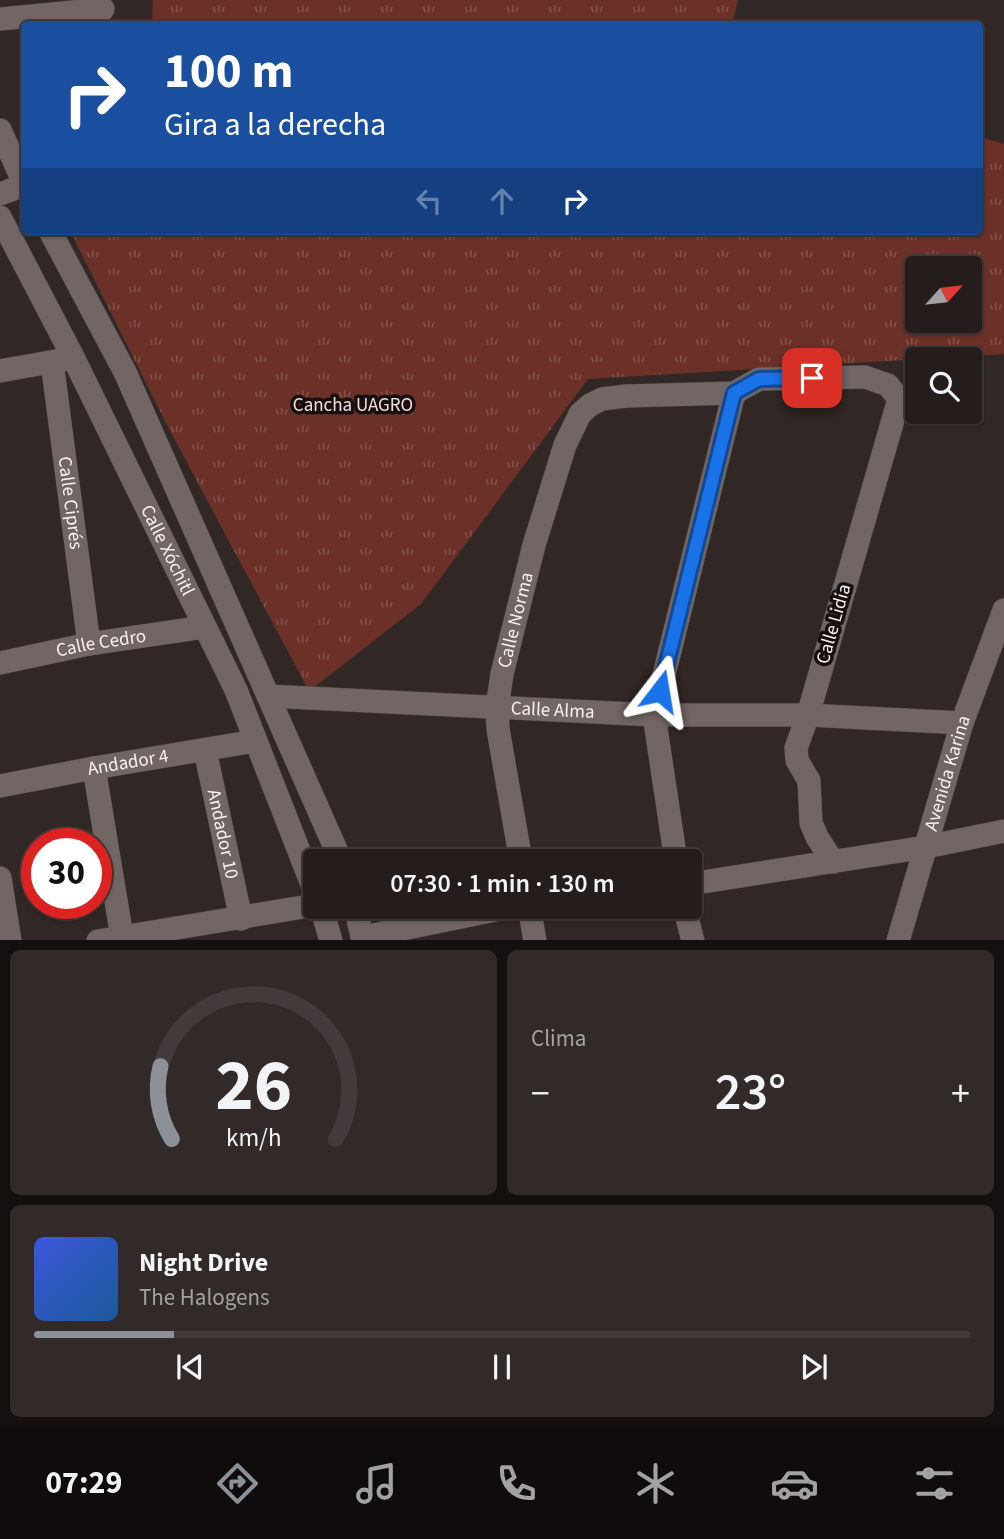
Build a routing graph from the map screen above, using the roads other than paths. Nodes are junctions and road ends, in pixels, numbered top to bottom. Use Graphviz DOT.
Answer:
graph roads {
  1 [pos="104,11"];
  2 [pos="0,19"];
  3 [pos="0,130"];
  4 [pos="21,177"];
  5 [pos="21,185"];
  6 [pos="0,194"];
  7 [pos="0,217"];
  8 [pos="52,235"];
  9 [pos="62,359"];
  10 [pos="0,371"];
  11 [pos="734,393"];
  12 [pos="1004,610"];
  13 [pos="204,627"];
  14 [pos="89,644"];
  15 [pos="0,663"];
  16 [pos="268,696"];
  17 [pos="497,708"];
  18 [pos="654,715"];
  19 [pos="808,715"];
  20 [pos="962,723"];
  21 [pos="255,741"];
  22 [pos="205,750"];
  23 [pos="94,768"];
  24 [pos="0,786"];
  25 [pos="1004,831"];
  26 [pos="926,847"];
  27 [pos="336,849"];
  28 [pos="519,849"];
  29 [pos="674,849"];
  30 [pos="303,862"];
  31 [pos="833,862"];
  32 [pos="0,878"];
  33 [pos="702,882"];
  34 [pos="303,907"];
  35 [pos="2,911"];
  36 [pos="242,919"];
  37 [pos="325,919"];
  38 [pos="358,919"];
  39 [pos="455,919"];
  40 [pos="531,919"];
  41 [pos="687,919"];
  42 [pos="122,937"];
  43 [pos="363,939"];
  44 [pos="10,940"];
  45 [pos="98,940"];
  46 [pos="331,940"];
  47 [pos="535,940"];
  48 [pos="693,940"];
  49 [pos="898,940"];
  1 -- 2 [label="street"];
  3 -- 4 [label="street"];
  5 -- 6 [label="street"];
  7 -- 9 [label="street, Calle Xóchitl"];
  8 -- 16 [label="street, Calle Xóchitl"];
  9 -- 10 [label="street"];
  9 -- 13 [label="street, Calle Xóchitl"];
  9 -- 14 [label="street, Calle Ciprés"];
  11 -- 17 [label="street, Calle Norma"];
  11 -- 18 [label="street"];
  11 -- 19 [label="street, Calle Lidia"];
  12 -- 20 [label="street, Avenida Karina"];
  13 -- 14 [label="street, Calle Cedro"];
  13 -- 21 [label="street, Calle Xóchitl"];
  14 -- 15 [label="street, Calle Cedro"];
  16 -- 17 [label="street, Calle Alma"];
  16 -- 27 [label="street, Calle Xóchitl"];
  17 -- 18 [label="street, Calle Alma"];
  17 -- 28 [label="street, Calle Norma"];
  18 -- 19 [label="street, Calle Alma"];
  18 -- 29 [label="street"];
  19 -- 20 [label="street, Calle Alma"];
  19 -- 31 [label="street, Calle Lidia"];
  20 -- 26 [label="street, Avenida Karina"];
  21 -- 22 [label="street, Andador 4"];
  21 -- 30 [label="street, Calle Xóchitl"];
  22 -- 23 [label="street, Andador 4"];
  22 -- 36 [label="street, Andador 10"];
  23 -- 24 [label="street, Andador 4"];
  23 -- 42 [label="street"];
  25 -- 26 [label="street"];
  26 -- 31 [label="street"];
  26 -- 49 [label="street, Avenida Karina"];
  31 -- 33 [label="street"];
  32 -- 35 [label="street"];
  34 -- 36 [label="street"];
  35 -- 44 [label="street"];
  36 -- 42 [label="street"];
  37 -- 46 [label="street"];
  38 -- 43 [label="street"];
  39 -- 43 [label="street"];
  40 -- 47 [label="street"];
  41 -- 48 [label="street"];
  42 -- 45 [label="street"];
}
